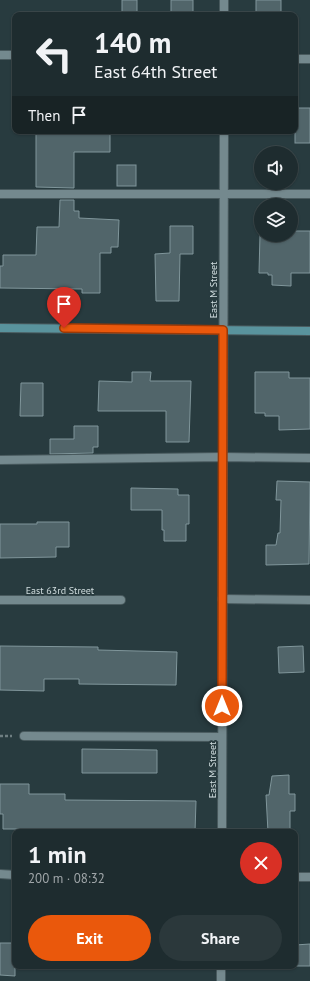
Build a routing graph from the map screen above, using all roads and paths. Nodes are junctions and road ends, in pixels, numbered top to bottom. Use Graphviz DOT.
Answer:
graph roads {
  1 [pos="224,0"];
  2 [pos="224,12"];
  3 [pos="0,55"];
  4 [pos="12,56"];
  5 [pos="298,59"];
  6 [pos="310,59"];
  7 [pos="224,134"];
  8 [pos="223,193"];
  9 [pos="0,194"];
  10 [pos="310,194"];
  11 [pos="0,328"];
  12 [pos="223,330"];
  13 [pos="310,330"];
  14 [pos="222,457"];
  15 [pos="310,458"];
  16 [pos="0,460"];
  17 [pos="222,599"];
  18 [pos="0,600"];
  19 [pos="121,600"];
  20 [pos="310,600"];
  21 [pos="24,736"];
  22 [pos="222,737"];
  23 [pos="222,829"];
  24 [pos="0,874"];
  25 [pos="12,875"];
  26 [pos="298,877"];
  27 [pos="310,877"];
  28 [pos="221,969"];
  29 [pos="221,981"];
  1 -- 2 [label="street"];
  3 -- 4 [label="street"];
  5 -- 6 [label="street"];
  7 -- 8 [label="street, East M Street"];
  8 -- 9 [label="street"];
  8 -- 10 [label="street"];
  8 -- 12 [label="street, East M Street"];
  11 -- 12 [label="street"];
  12 -- 13 [label="street"];
  12 -- 14 [label="street, East M Street"];
  14 -- 15 [label="street"];
  14 -- 16 [label="street"];
  14 -- 17 [label="street, East M Street"];
  17 -- 20 [label="street"];
  17 -- 22 [label="street, East M Street"];
  18 -- 19 [label="street, East 63rd Street"];
  21 -- 22 [label="street"];
  22 -- 23 [label="street, East M Street"];
  24 -- 25 [label="street"];
  26 -- 27 [label="street"];
  28 -- 29 [label="street"];
}
